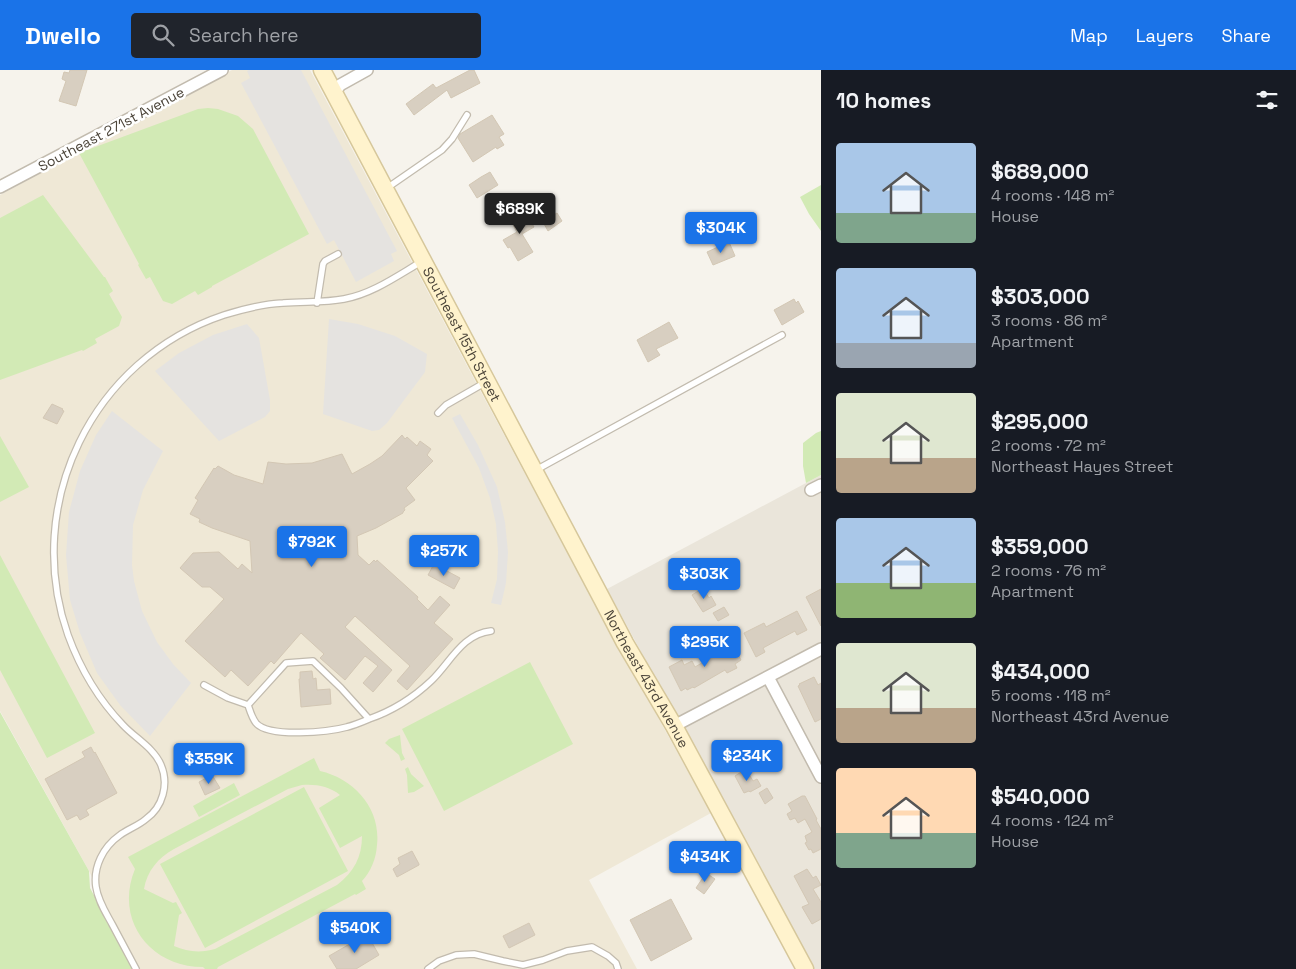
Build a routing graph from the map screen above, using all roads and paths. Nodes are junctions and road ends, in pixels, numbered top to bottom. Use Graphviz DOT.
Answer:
graph roads {
  1 [pos="222,70"];
  2 [pos="322,70"];
  3 [pos="367,70"];
  4 [pos="334,93"];
  5 [pos="467,115"];
  6 [pos="0,187"];
  7 [pos="385,189"];
  8 [pos="338,254"];
  9 [pos="423,261"];
  10 [pos="317,303"];
  11 [pos="782,335"];
  12 [pos="487,381"];
  13 [pos="438,413"];
  14 [pos="534,471"];
  15 [pos="602,599"];
  16 [pos="491,631"];
  17 [pos="821,649"];
  18 [pos="768,677"];
  19 [pos="204,685"];
  20 [pos="248,705"];
  21 [pos="369,719"];
  22 [pos="674,726"];
  23 [pos="821,777"];
  24 [pos="136,969"];
  25 [pos="428,969"];
  26 [pos="618,969"];
  27 [pos="805,969"];
  1 -- 6 [label="street, Southeast 271st Avenue"];
  2 -- 4 [label="street, Southeast 15th Street"];
  3 -- 4 [label="street"];
  4 -- 7 [label="street, Southeast 15th Street"];
  5 -- 7 [label="lane"];
  7 -- 9 [label="street, Southeast 15th Street"];
  8 -- 10 [label="lane"];
  9 -- 10 [label="lane"];
  9 -- 12 [label="street, Southeast 15th Street"];
  10 -- 24 [label="lane"];
  11 -- 14 [label="lane"];
  12 -- 13 [label="lane"];
  12 -- 14 [label="street, Southeast 15th Street"];
  14 -- 15 [label="street, Southeast 15th Street"];
  15 -- 22 [label="street, Northeast 43rd Avenue"];
  16 -- 21 [label="lane"];
  17 -- 18 [label="street"];
  18 -- 22 [label="street"];
  18 -- 23 [label="street"];
  19 -- 20 [label="lane"];
  20 -- 21 [label="lane"];
  20 -- 21 [label="lane"];
  22 -- 27 [label="street, Northeast 43rd Avenue"];
  25 -- 26 [label="lane"];
}
